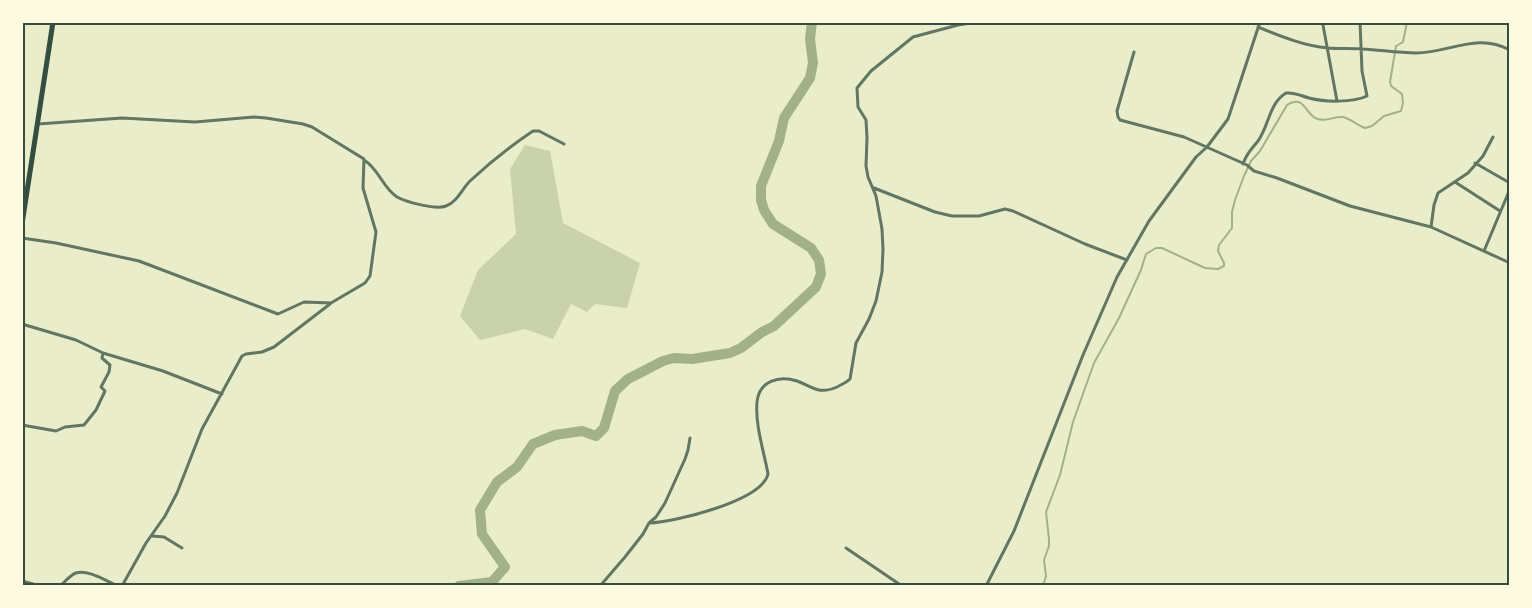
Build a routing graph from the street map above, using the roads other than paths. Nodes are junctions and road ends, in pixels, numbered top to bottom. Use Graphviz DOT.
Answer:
graph roads {
  1 [pos="53,22"];
  2 [pos="977,22"];
  3 [pos="1260,22"];
  4 [pos="1321,22"];
  5 [pos="1360,22"];
  6 [pos="1258,28"];
  7 [pos="1328,48"];
  8 [pos="1362,49"];
  9 [pos="1510,50"];
  10 [pos="1134,52"];
  11 [pos="1337,100"];
  12 [pos="38,124"];
  13 [pos="1493,137"];
  14 [pos="564,144"];
  15 [pos="1207,147"];
  16 [pos="364,159"];
  17 [pos="1475,163"];
  18 [pos="1245,165"];
  19 [pos="1454,181"];
  20 [pos="1510,182"];
  21 [pos="873,188"];
  22 [pos="1510,189"];
  23 [pos="25,194"];
  24 [pos="1500,211"];
  25 [pos="22,224"];
  26 [pos="1431,227"];
  27 [pos="22,238"];
  28 [pos="1484,251"];
  29 [pos="1127,260"];
  30 [pos="1510,262"];
  31 [pos="331,303"];
  32 [pos="22,324"];
  33 [pos="103,353"];
  34 [pos="222,394"];
  35 [pos="22,424"];
  36 [pos="690,438"];
  37 [pos="649,523"];
  38 [pos="151,536"];
  39 [pos="182,548"];
  40 [pos="846,548"];
  41 [pos="22,581"];
  42 [pos="108,584"];
  43 [pos="40,586"];
  44 [pos="60,586"];
  45 [pos="118,586"];
  46 [pos="122,586"];
  47 [pos="600,586"];
  48 [pos="902,586"];
  49 [pos="986,586"];
  1 -- 12 [label="highway"];
  2 -- 21 [label="street"];
  3 -- 6 [label="street"];
  4 -- 7 [label="street"];
  5 -- 8 [label="street"];
  6 -- 7 [label="street"];
  6 -- 15 [label="street"];
  7 -- 8 [label="street"];
  7 -- 11 [label="street"];
  8 -- 9 [label="street"];
  8 -- 11 [label="street"];
  10 -- 15 [label="street"];
  11 -- 18 [label="street"];
  12 -- 16 [label="street"];
  12 -- 23 [label="highway"];
  13 -- 17 [label="street"];
  14 -- 16 [label="street"];
  15 -- 18 [label="street"];
  15 -- 29 [label="street"];
  16 -- 31 [label="street"];
  17 -- 19 [label="street"];
  17 -- 20 [label="street"];
  18 -- 26 [label="street"];
  19 -- 24 [label="street"];
  19 -- 26 [label="street"];
  21 -- 29 [label="street"];
  21 -- 37 [label="street"];
  22 -- 24 [label="street"];
  23 -- 25 [label="highway"];
  24 -- 28 [label="street"];
  26 -- 28 [label="street"];
  27 -- 31 [label="street"];
  28 -- 30 [label="street"];
  29 -- 49 [label="street"];
  31 -- 34 [label="street"];
  32 -- 33 [label="street"];
  33 -- 34 [label="street"];
  33 -- 35 [label="street"];
  34 -- 38 [label="street"];
  36 -- 37 [label="street"];
  37 -- 47 [label="street"];
  38 -- 39 [label="street"];
  38 -- 46 [label="street"];
  40 -- 48 [label="street"];
  41 -- 43 [label="street"];
  42 -- 44 [label="street"];
  42 -- 45 [label="street"];
}
